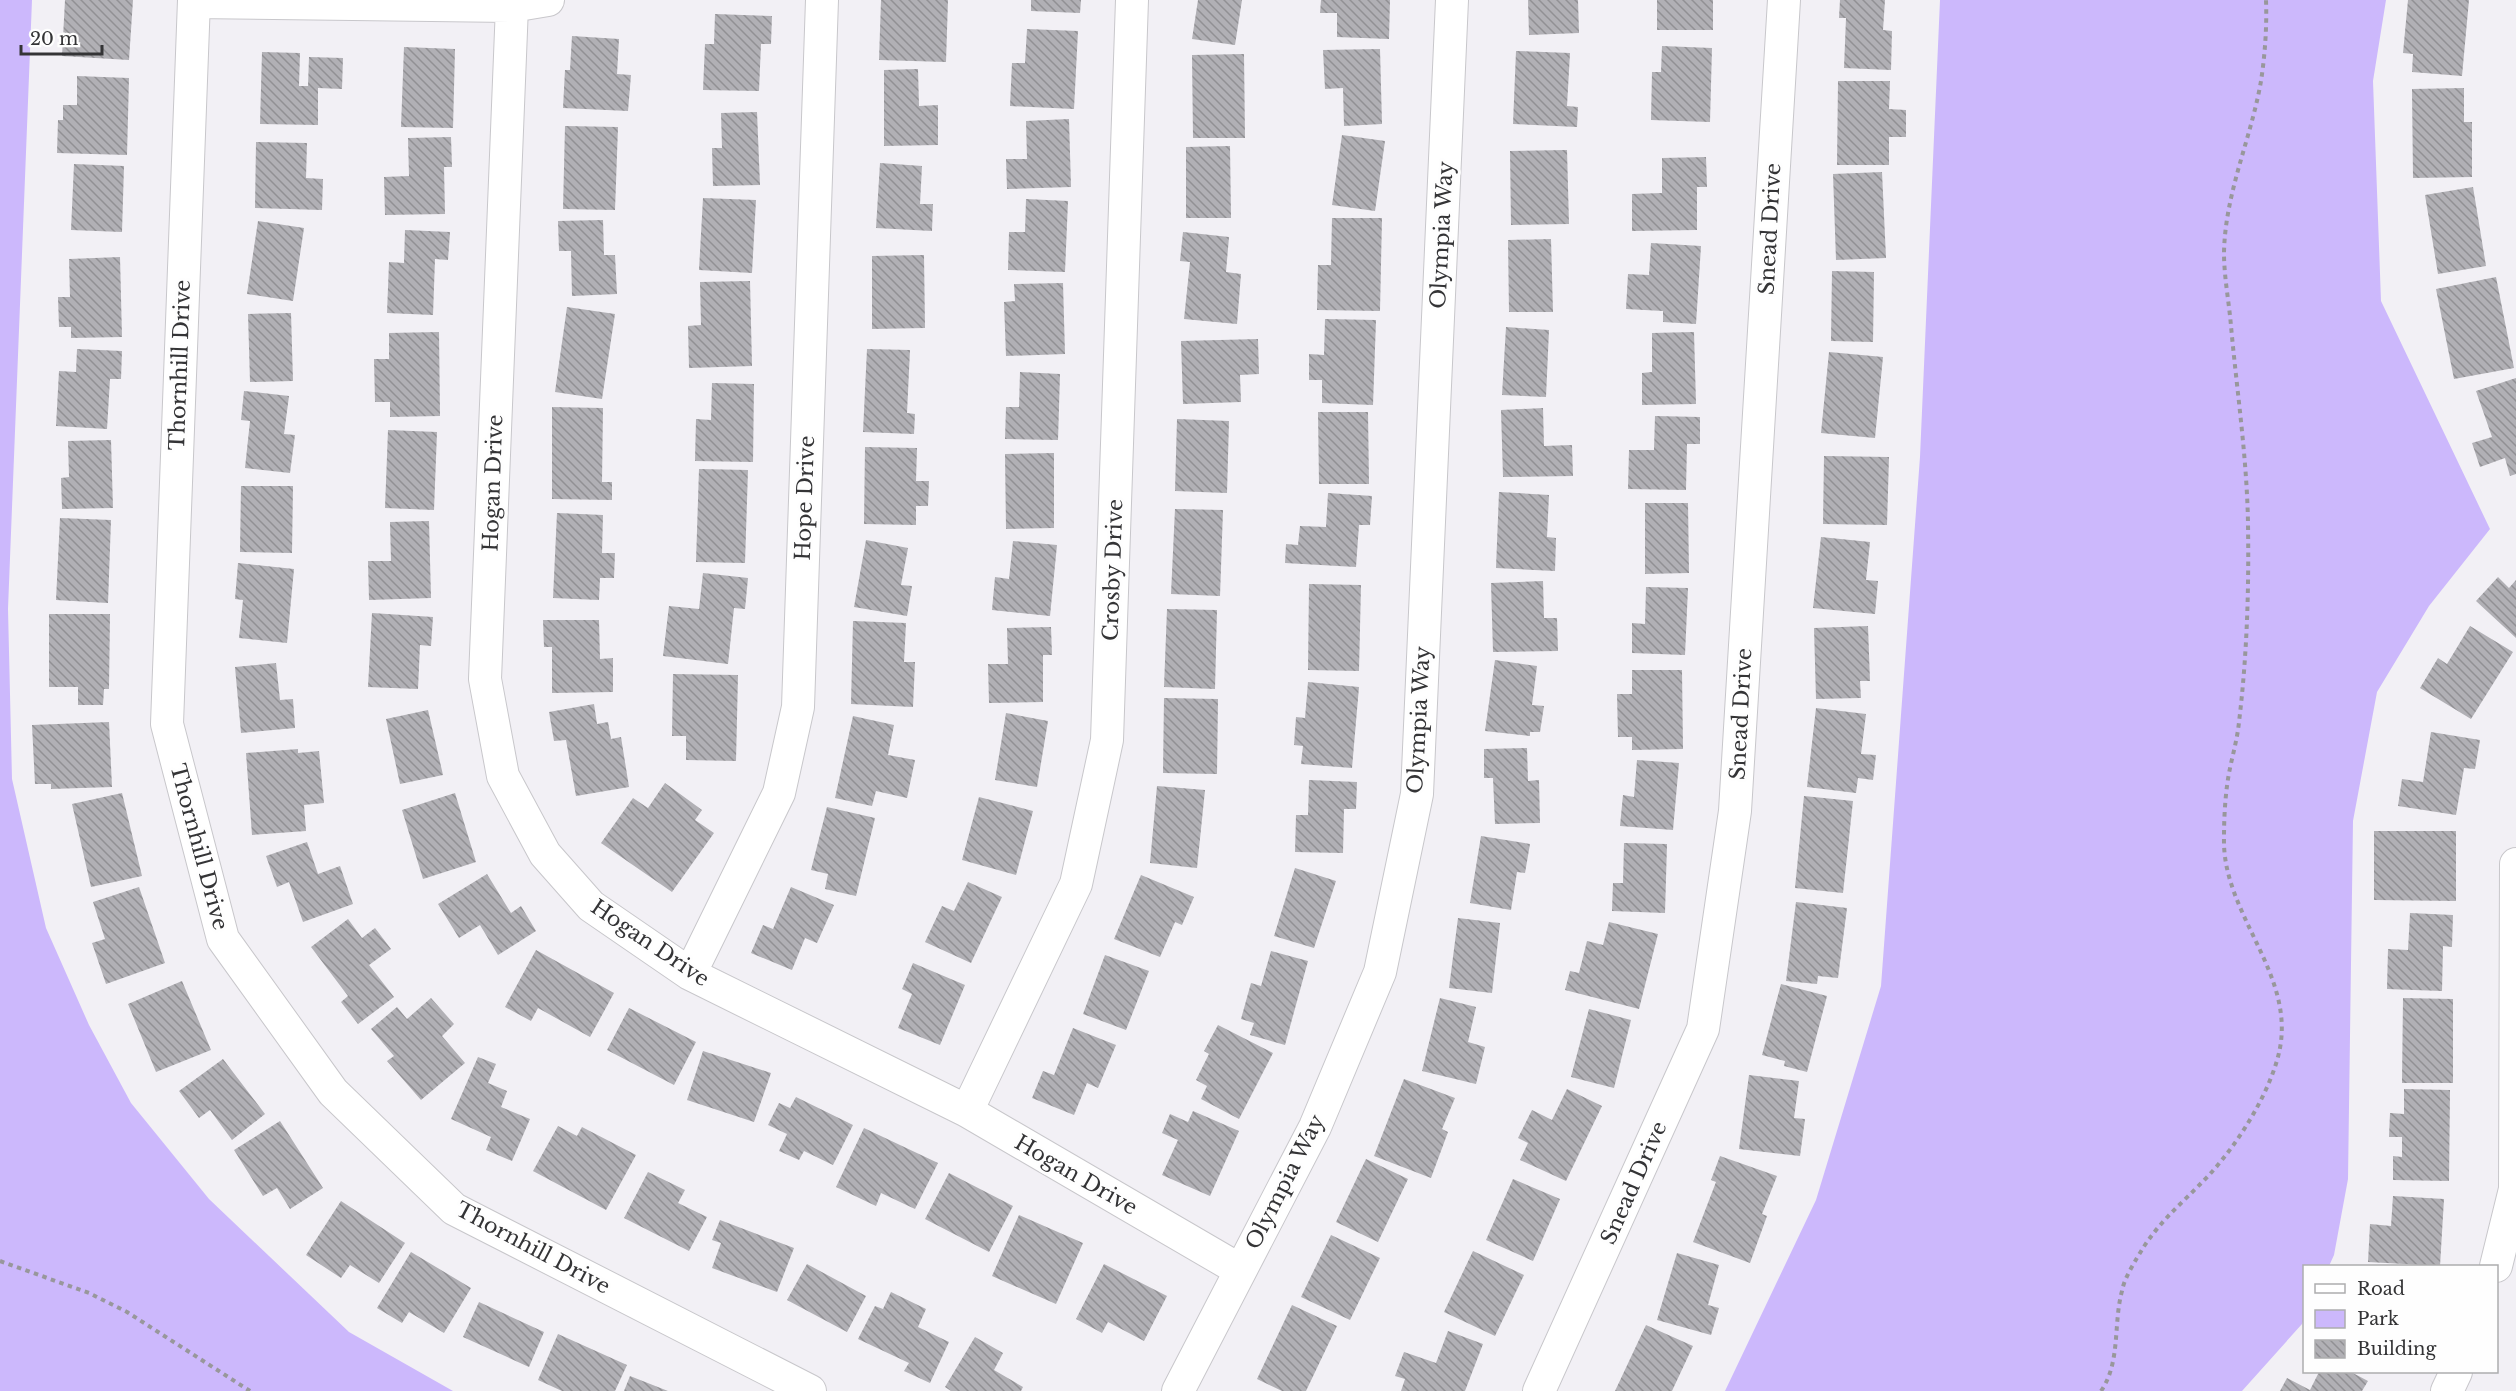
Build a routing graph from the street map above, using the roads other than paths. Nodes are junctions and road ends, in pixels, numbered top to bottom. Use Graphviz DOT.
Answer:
graph roads {
  1 [pos="548,0"];
  2 [pos="822,0"];
  3 [pos="1132,0"];
  4 [pos="1452,0"];
  5 [pos="1784,0"];
  6 [pos="194,1"];
  7 [pos="512,6"];
  8 [pos="2516,864"];
  9 [pos="690,974"];
  10 [pos="967,1111"];
  11 [pos="2496,1265"];
  12 [pos="1240,1270"];
  13 [pos="2455,1373"];
  14 [pos="810,1391"];
  15 [pos="1178,1391"];
  16 [pos="1539,1391"];
  17 [pos="2447,1391"];
  1 -- 7 [label="street"];
  2 -- 9 [label="street, Hope Drive"];
  3 -- 10 [label="street, Crosby Drive"];
  4 -- 12 [label="street, Olympia Way"];
  5 -- 16 [label="street, Snead Drive"];
  6 -- 7 [label="street"];
  6 -- 14 [label="street, Thornhill Drive"];
  7 -- 9 [label="street, Hogan Drive"];
  8 -- 11 [label="street"];
  9 -- 10 [label="street, Hogan Drive"];
  10 -- 12 [label="street, Hogan Drive"];
  12 -- 15 [label="street, Olympia Way"];
  13 -- 17 [label="street"];
}
